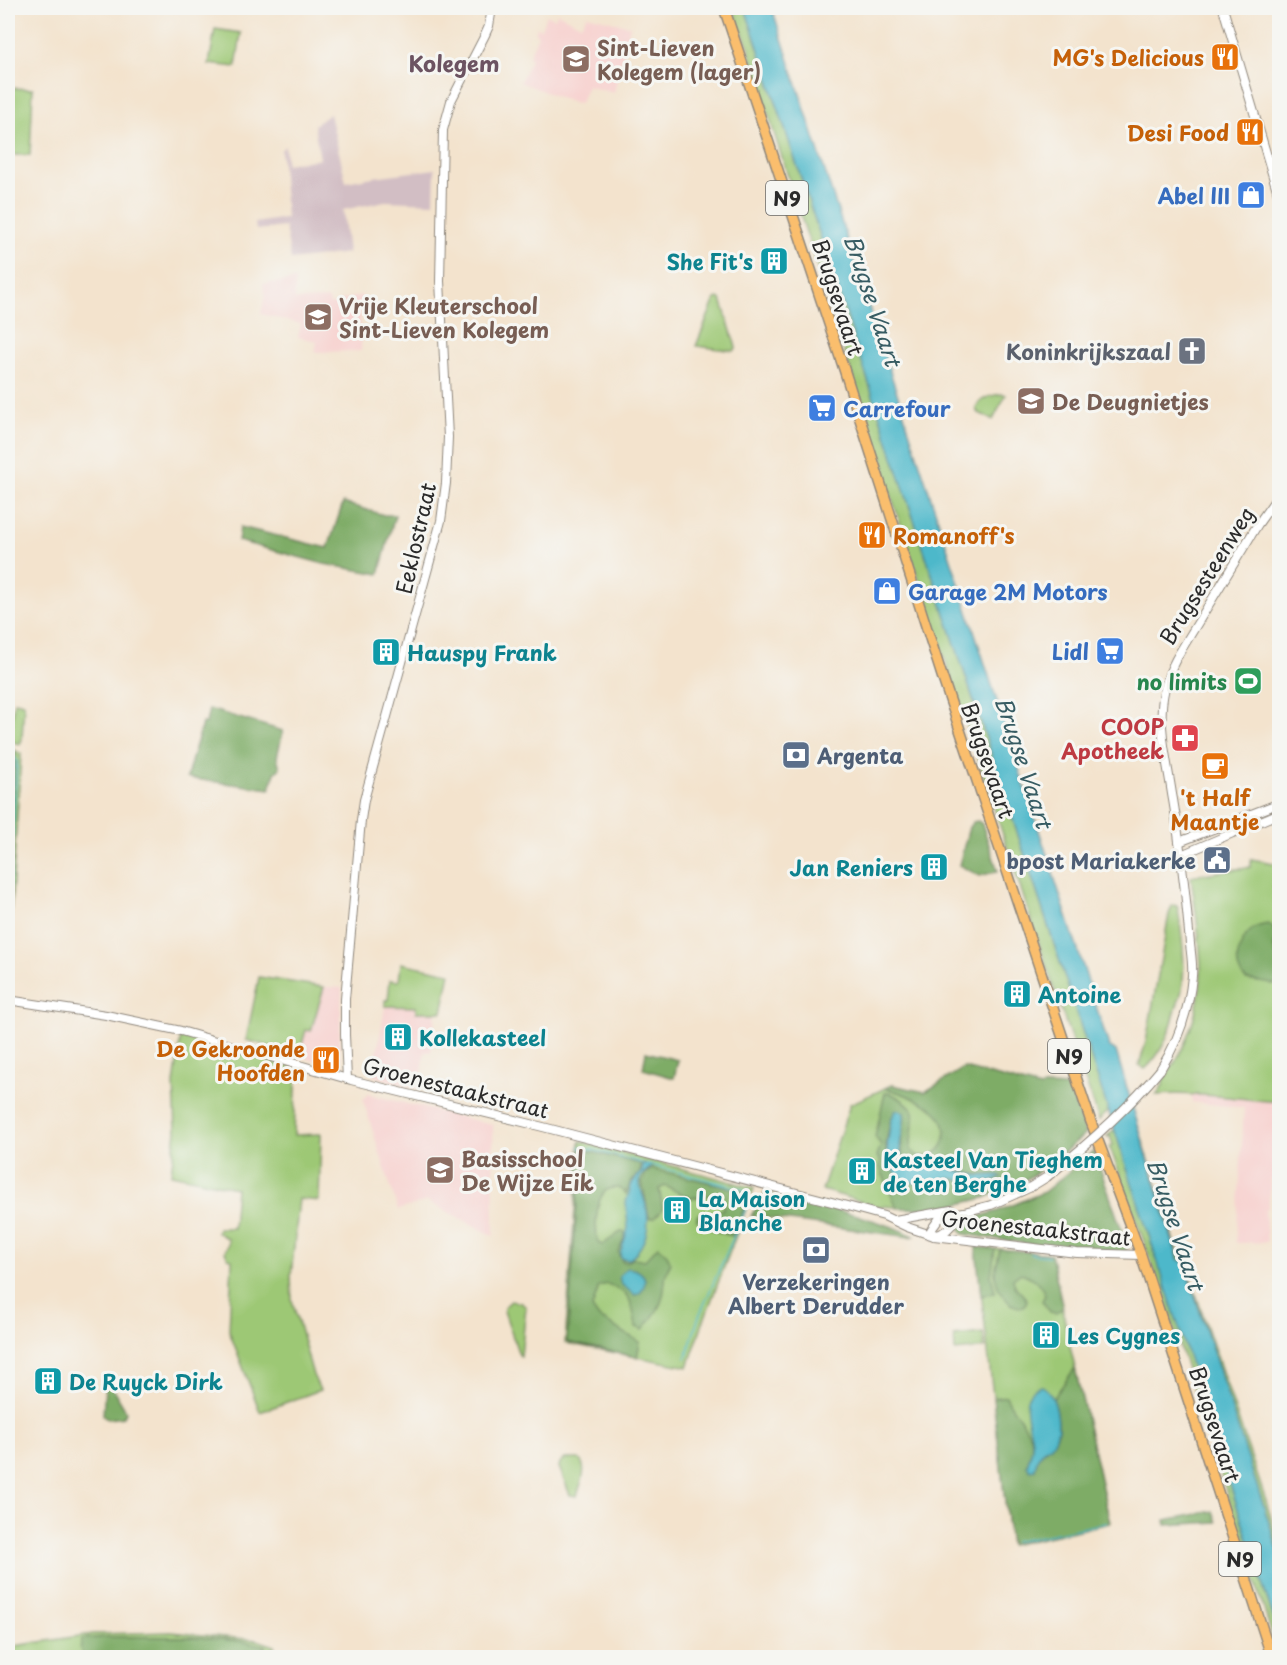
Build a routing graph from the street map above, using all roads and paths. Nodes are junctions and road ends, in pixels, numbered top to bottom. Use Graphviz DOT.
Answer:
graph roads {
  1 [pos="492,8"];
  2 [pos="724,8"];
  3 [pos="1223,8"];
  4 [pos="1280,200"];
  5 [pos="1280,493"];
  6 [pos="1280,803"];
  7 [pos="1280,813"];
  8 [pos="1179,842"];
  9 [pos="1181,855"];
  10 [pos="8,1000"];
  11 [pos="347,1079"];
  12 [pos="964,1212"];
  13 [pos="894,1220"];
  14 [pos="934,1236"];
  15 [pos="1141,1254"];
  16 [pos="1272,1658"];
  1 -- 11 [label="street, Eeklostraat"];
  2 -- 15 [label="main road, Brugsevaart / N9"];
  3 -- 4 [label="street"];
  5 -- 8 [label="street, Brugsesteenweg"];
  6 -- 8 [label="street"];
  7 -- 9 [label="street"];
  8 -- 9 [label="street, Brugsesteenweg"];
  9 -- 12 [label="street, Brugsesteenweg, bridge"];
  10 -- 11 [label="street, Groenestaakstraat"];
  11 -- 13 [label="street, Groenestaakstraat"];
  12 -- 13 [label="street, Groenestaakstraat"];
  12 -- 14 [label="street"];
  12 -- 14 [label="street"];
  13 -- 14 [label="street, Groenestaakstraat"];
  14 -- 15 [label="street, Groenestaakstraat"];
  15 -- 16 [label="main road, Brugsevaart / N9"];
}
